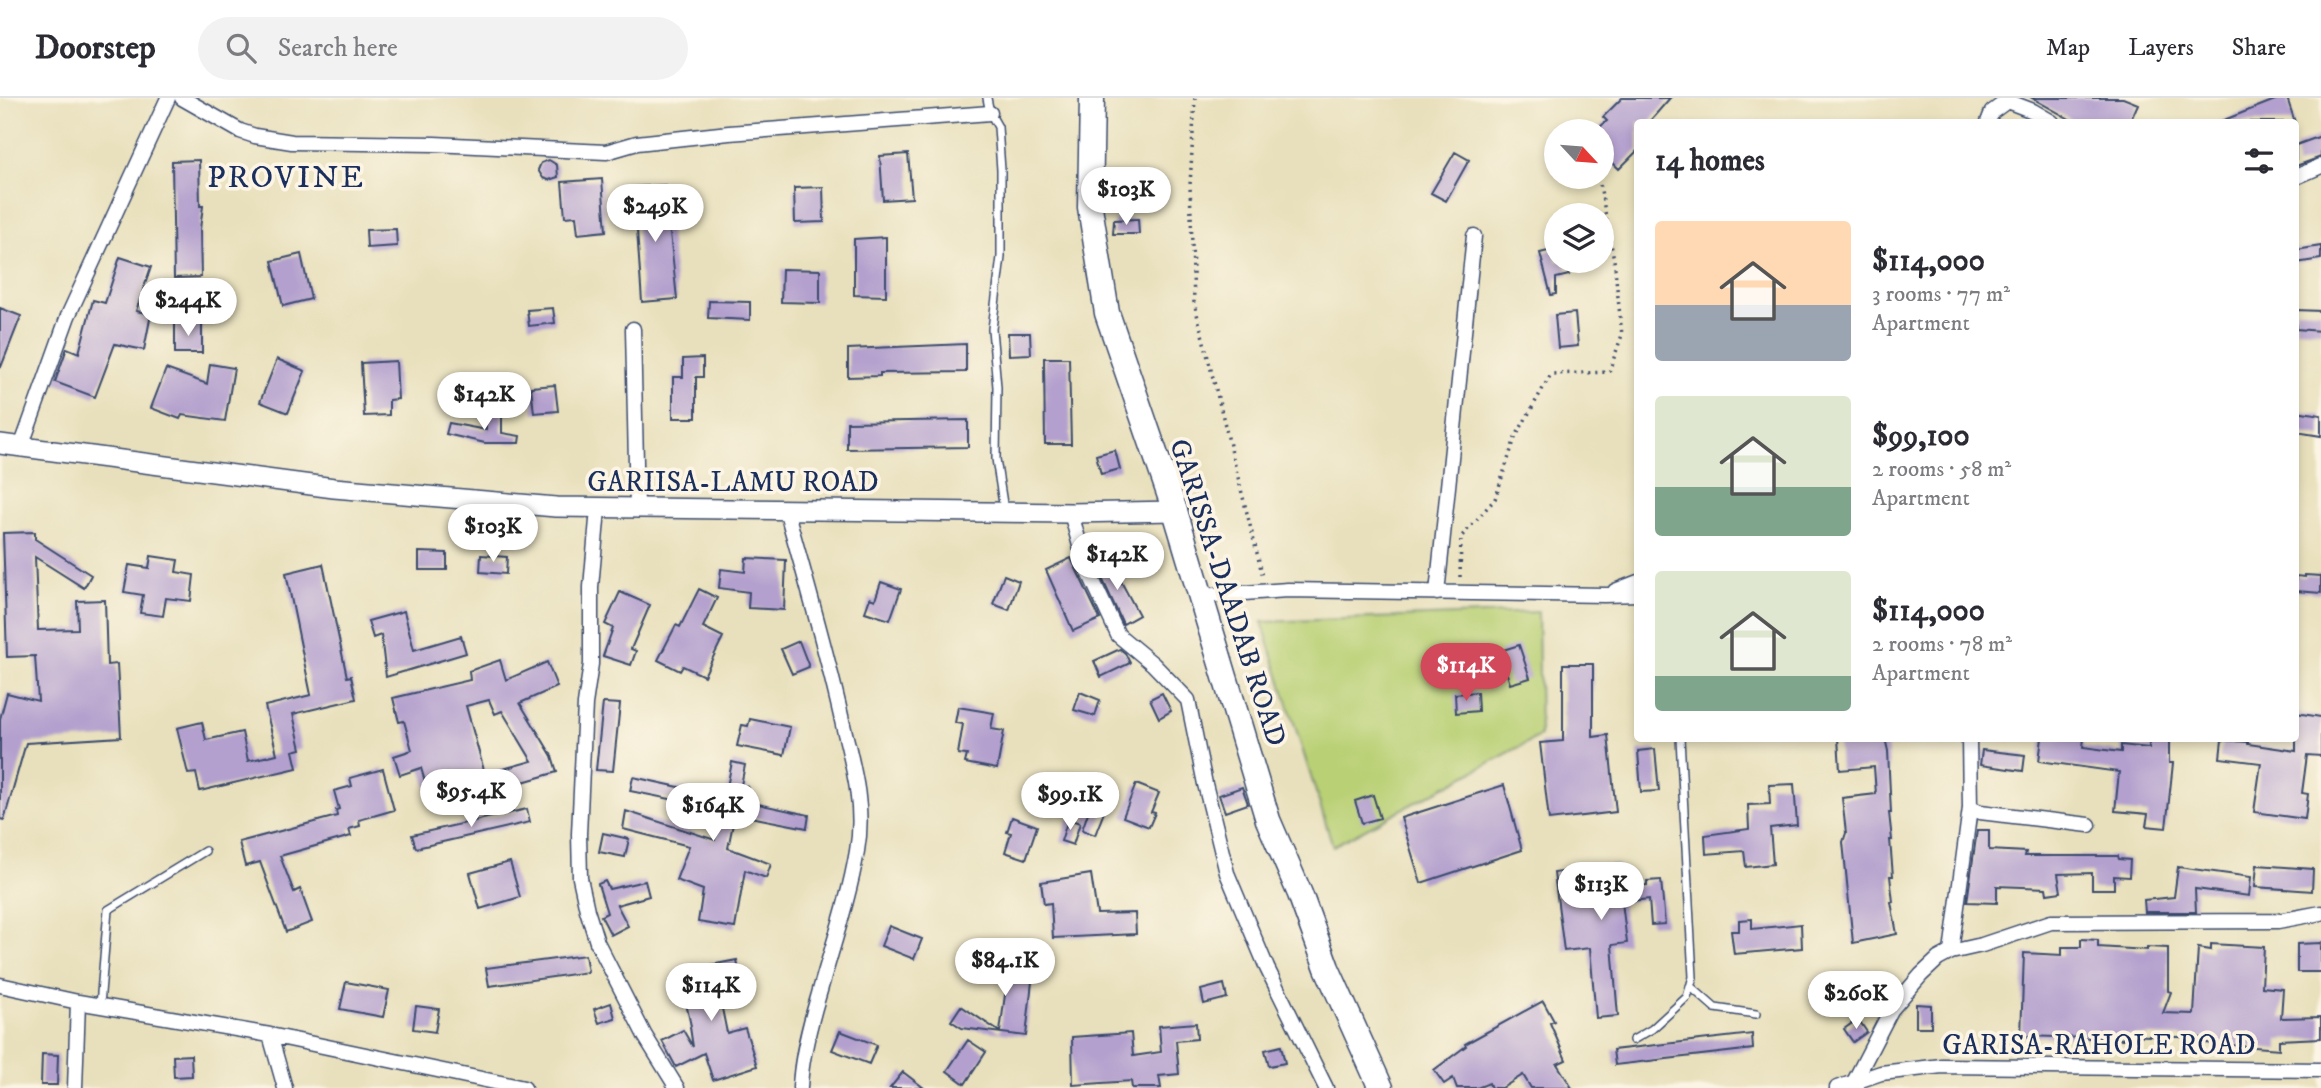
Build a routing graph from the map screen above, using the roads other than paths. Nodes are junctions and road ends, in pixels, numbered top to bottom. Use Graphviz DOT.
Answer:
graph roads {
  1 [pos="168,98"];
  2 [pos="182,98"];
  3 [pos="987,98"];
  4 [pos="1092,98"];
  5 [pos="990,113"];
  6 [pos="1990,119"];
  7 [pos="2047,119"];
  8 [pos="2321,166"];
  9 [pos="2299,176"];
  10 [pos="1474,236"];
  11 [pos="634,329"];
  12 [pos="0,444"];
  13 [pos="21,447"];
  14 [pos="637,508"];
  15 [pos="598,509"];
  16 [pos="786,509"];
  17 [pos="1004,511"];
  18 [pos="1174,511"];
  19 [pos="1071,513"];
  20 [pos="1634,584"];
  21 [pos="1437,593"];
  22 [pos="1634,594"];
  23 [pos="1604,595"];
  24 [pos="1201,596"];
  25 [pos="1680,742"];
  26 [pos="1969,742"];
  27 [pos="1970,808"];
  28 [pos="2089,825"];
  29 [pos="205,851"];
  30 [pos="2321,913"];
  31 [pos="1951,952"];
  32 [pos="0,985"];
  33 [pos="1690,986"];
  34 [pos="79,1002"];
  35 [pos="100,1005"];
  36 [pos="1756,1014"];
  37 [pos="270,1035"];
  38 [pos="1633,1040"];
  39 [pos="2321,1070"];
  40 [pos="1856,1084"];
  41 [pos="75,1088"];
  42 [pos="285,1088"];
  43 [pos="524,1088"];
  44 [pos="677,1088"];
  45 [pos="800,1088"];
  46 [pos="1326,1088"];
  47 [pos="1381,1088"];
  48 [pos="1837,1088"];
  1 -- 13 [label="street"];
  2 -- 5 [label="street"];
  3 -- 5 [label="lane"];
  4 -- 18 [label="highway, GARISSA-DAADAB ROAD"];
  5 -- 17 [label="lane"];
  6 -- 7 [label="street"];
  8 -- 9 [label="street"];
  10 -- 21 [label="street"];
  11 -- 14 [label="street"];
  12 -- 13 [label="street, GARIISA-LAMU ROAD"];
  13 -- 15 [label="street, GARIISA-LAMU ROAD"];
  14 -- 15 [label="street, GARIISA-LAMU ROAD"];
  14 -- 16 [label="street, GARIISA-LAMU ROAD"];
  15 -- 44 [label="street"];
  16 -- 17 [label="street, GARIISA-LAMU ROAD"];
  16 -- 45 [label="street"];
  17 -- 19 [label="street, GARIISA-LAMU ROAD"];
  18 -- 19 [label="street, GARIISA-LAMU ROAD"];
  18 -- 24 [label="highway, GARISSA-DAADAB ROAD"];
  19 -- 46 [label="street"];
  20 -- 23 [label="street"];
  21 -- 23 [label="street"];
  21 -- 24 [label="street"];
  22 -- 23 [label="street"];
  24 -- 47 [label="highway, GARISSA-DAADAB ROAD"];
  25 -- 33 [label="lane"];
  26 -- 27 [label="street"];
  27 -- 28 [label="street"];
  27 -- 31 [label="street"];
  29 -- 35 [label="lane"];
  30 -- 31 [label="street"];
  31 -- 40 [label="street"];
  32 -- 34 [label="street"];
  33 -- 36 [label="lane"];
  33 -- 38 [label="lane"];
  34 -- 35 [label="street"];
  34 -- 41 [label="street"];
  35 -- 37 [label="street"];
  37 -- 42 [label="street"];
  37 -- 43 [label="street"];
  39 -- 40 [label="street, GARISA-RAHOLE ROAD"];
  40 -- 48 [label="street, GARISA-RAHOLE ROAD"];
}
